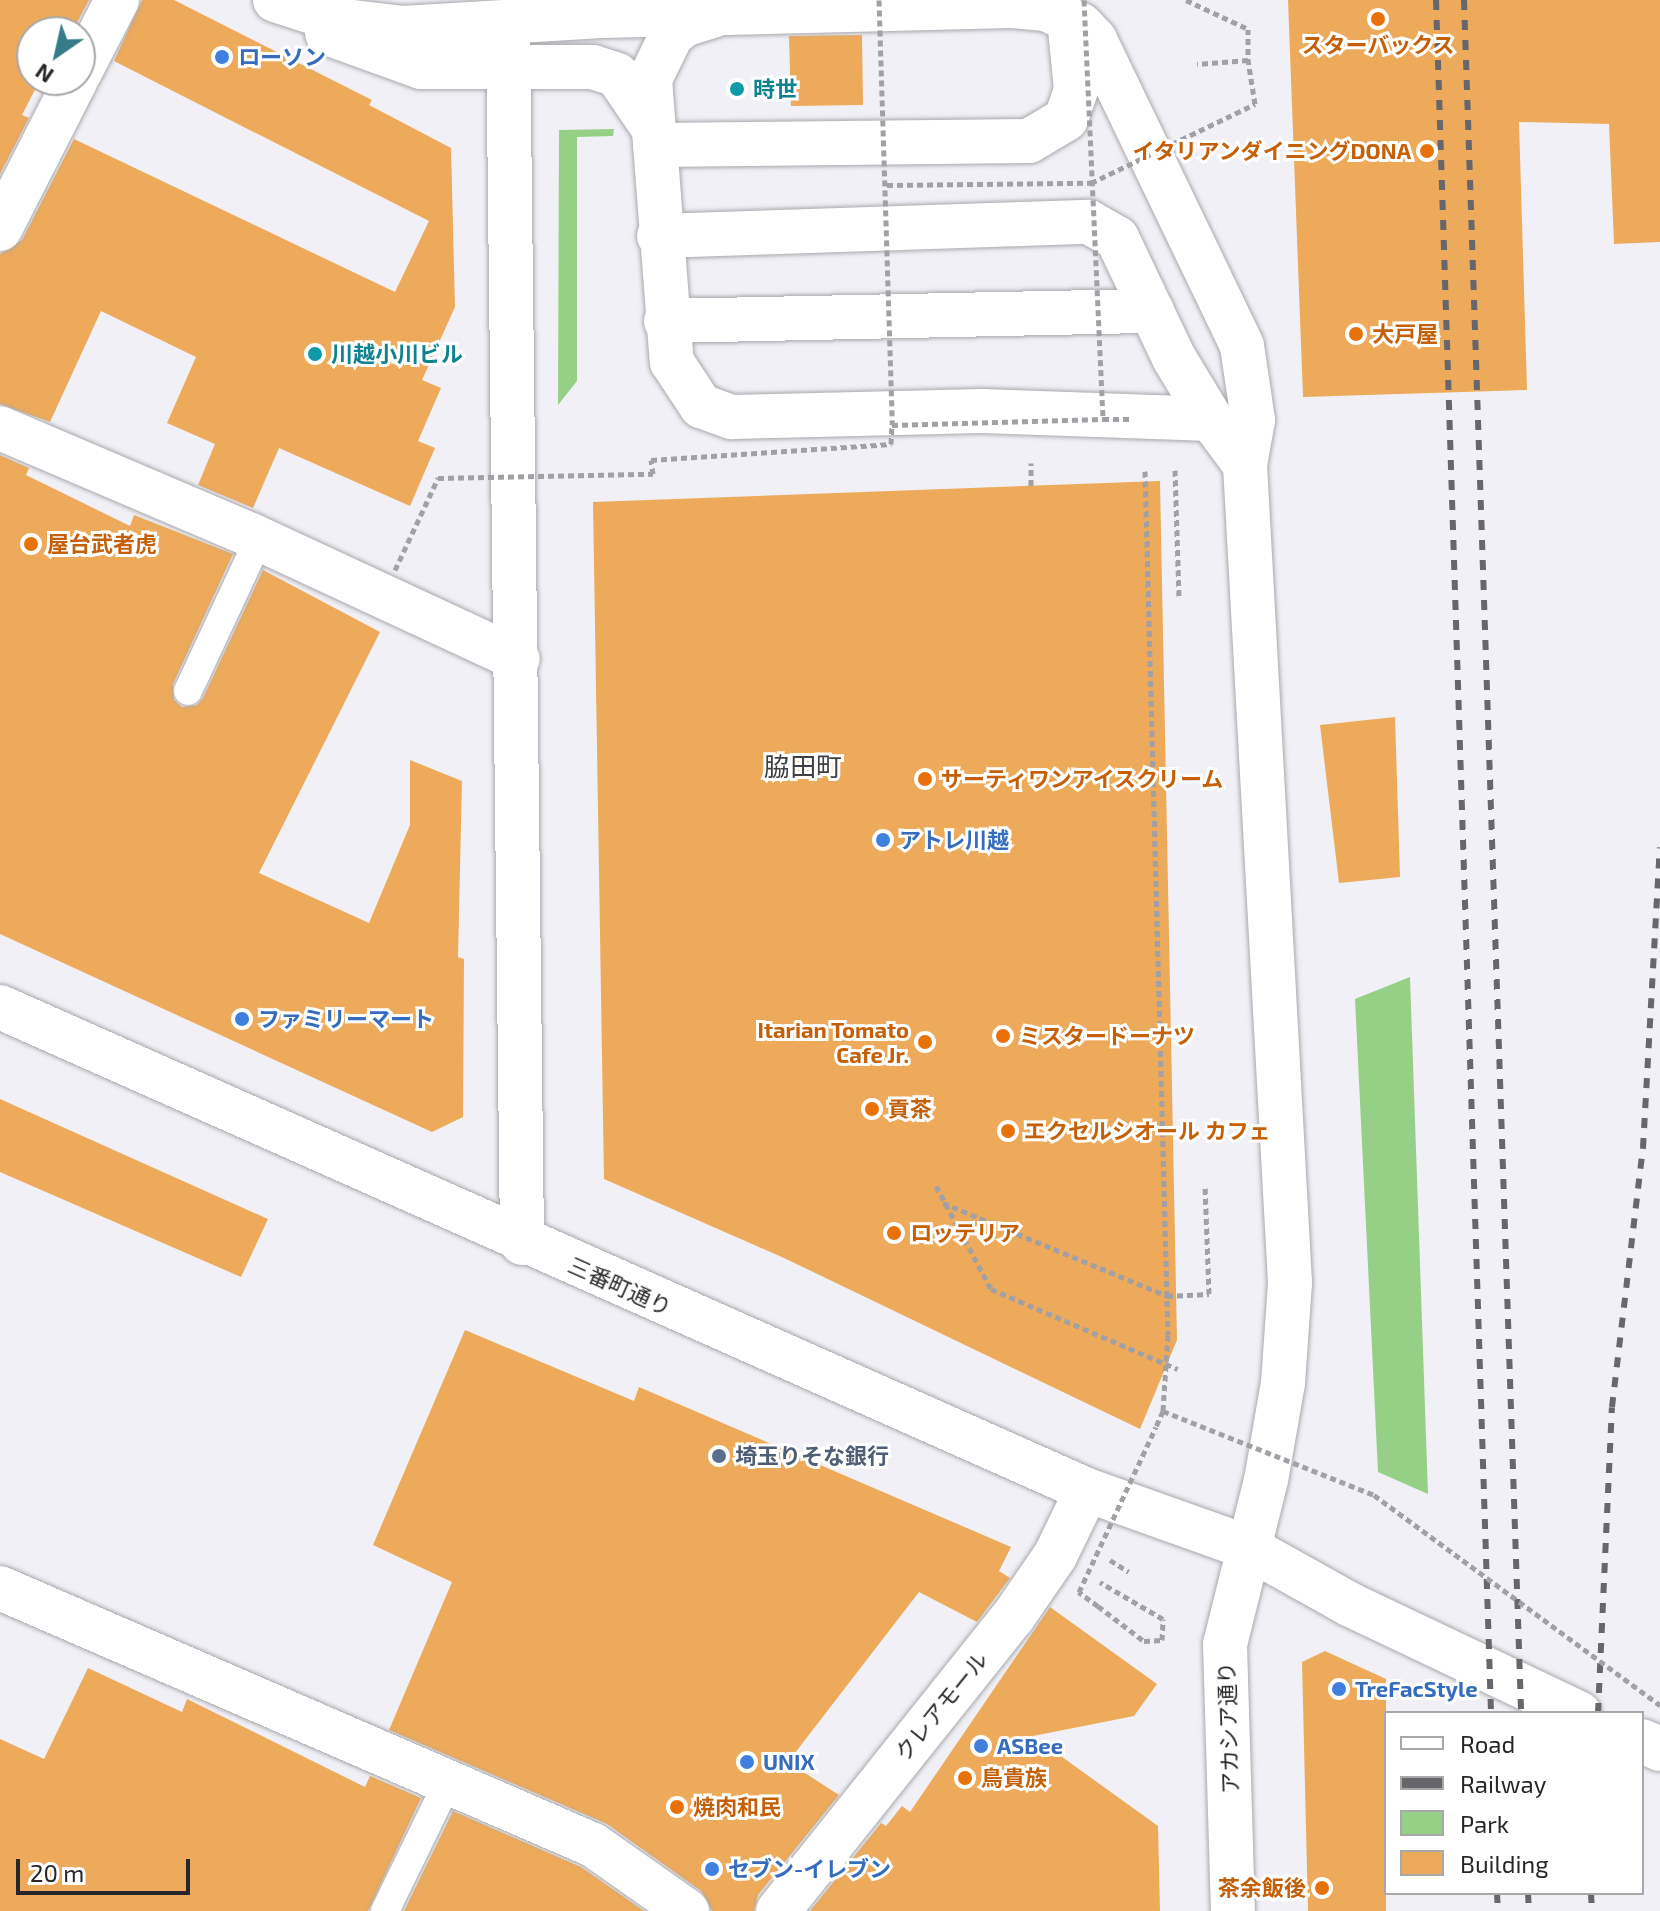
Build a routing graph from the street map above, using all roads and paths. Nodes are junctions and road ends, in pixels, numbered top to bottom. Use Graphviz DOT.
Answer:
graph roads {
  1 [pos="117,0"];
  2 [pos="268,0"];
  3 [pos="275,0"];
  4 [pos="879,0"];
  5 [pos="1186,0"];
  6 [pos="1076,9"];
  7 [pos="728,12"];
  8 [pos="508,25"];
  9 [pos="96,41"];
  10 [pos="1248,60"];
  11 [pos="1197,64"];
  12 [pos="509,69"];
  13 [pos="68,96"];
  14 [pos="654,138"];
  15 [pos="1091,183"];
  16 [pos="887,185"];
  17 [pos="0,229"];
  18 [pos="659,236"];
  19 [pos="1152,311"];
  20 [pos="666,321"];
  21 [pos="1103,419"];
  22 [pos="1130,419"];
  23 [pos="1211,419"];
  24 [pos="892,425"];
  25 [pos="0,428"];
  26 [pos="1175,463"];
  27 [pos="1245,465"];
  28 [pos="1145,466"];
  29 [pos="259,539"];
  30 [pos="395,570"];
  31 [pos="1179,597"];
  32 [pos="518,659"];
  33 [pos="188,691"];
  34 [pos="0,1007"];
  35 [pos="936,1186"];
  36 [pos="1205,1187"];
  37 [pos="943,1203"];
  38 [pos="522,1243"];
  39 [pos="1167,1296"];
  40 [pos="1178,1369"];
  41 [pos="1163,1411"];
  42 [pos="1087,1490"];
  43 [pos="1247,1547"];
  44 [pos="1089,1575"];
  45 [pos="0,1588"];
  46 [pos="1660,1705"];
  47 [pos="1575,1711"];
  48 [pos="448,1782"];
  49 [pos="385,1911"];
  50 [pos="687,1911"];
  51 [pos="778,1911"];
  52 [pos="1233,1911"];
  1 -- 9 [label="street"];
  2 -- 12 [label="street"];
  3 -- 8 [label="street"];
  4 -- 16 [label="path, bridge"];
  5 -- 10 [label="path"];
  6 -- 7 [label="street"];
  6 -- 14 [label="street"];
  6 -- 15 [label="path, bridge"];
  6 -- 27 [label="street, アカシア通り"];
  7 -- 8 [label="street"];
  7 -- 14 [label="street"];
  8 -- 12 [label="street"];
  10 -- 11 [label="path"];
  10 -- 15 [label="path, bridge"];
  12 -- 14 [label="street"];
  12 -- 32 [label="street"];
  13 -- 17 [label="street"];
  14 -- 18 [label="street"];
  15 -- 16 [label="path, bridge"];
  15 -- 21 [label="path, bridge"];
  16 -- 24 [label="path, bridge"];
  18 -- 19 [label="street"];
  18 -- 20 [label="street"];
  19 -- 20 [label="street"];
  19 -- 23 [label="street"];
  20 -- 23 [label="street"];
  21 -- 22 [label="path, bridge"];
  21 -- 24 [label="path, bridge"];
  23 -- 27 [label="street"];
  24 -- 30 [label="path, bridge"];
  25 -- 29 [label="street"];
  26 -- 31 [label="path"];
  27 -- 43 [label="street, アカシア通り"];
  28 -- 39 [label="path"];
  29 -- 32 [label="street"];
  29 -- 33 [label="lane"];
  32 -- 38 [label="street"];
  34 -- 38 [label="street, 三番町通り"];
  35 -- 37 [label="path"];
  36 -- 39 [label="path"];
  37 -- 39 [label="path"];
  37 -- 40 [label="path"];
  38 -- 42 [label="street, 三番町通り"];
  39 -- 41 [label="path"];
  41 -- 44 [label="path, bridge"];
  41 -- 46 [label="path, bridge"];
  42 -- 43 [label="street, 三番町通り"];
  42 -- 51 [label="street, クレアモール"];
  43 -- 47 [label="street, 三番町通り"];
  43 -- 52 [label="street, アカシア通り"];
  45 -- 48 [label="street"];
  48 -- 49 [label="lane"];
  48 -- 50 [label="street"];
}
